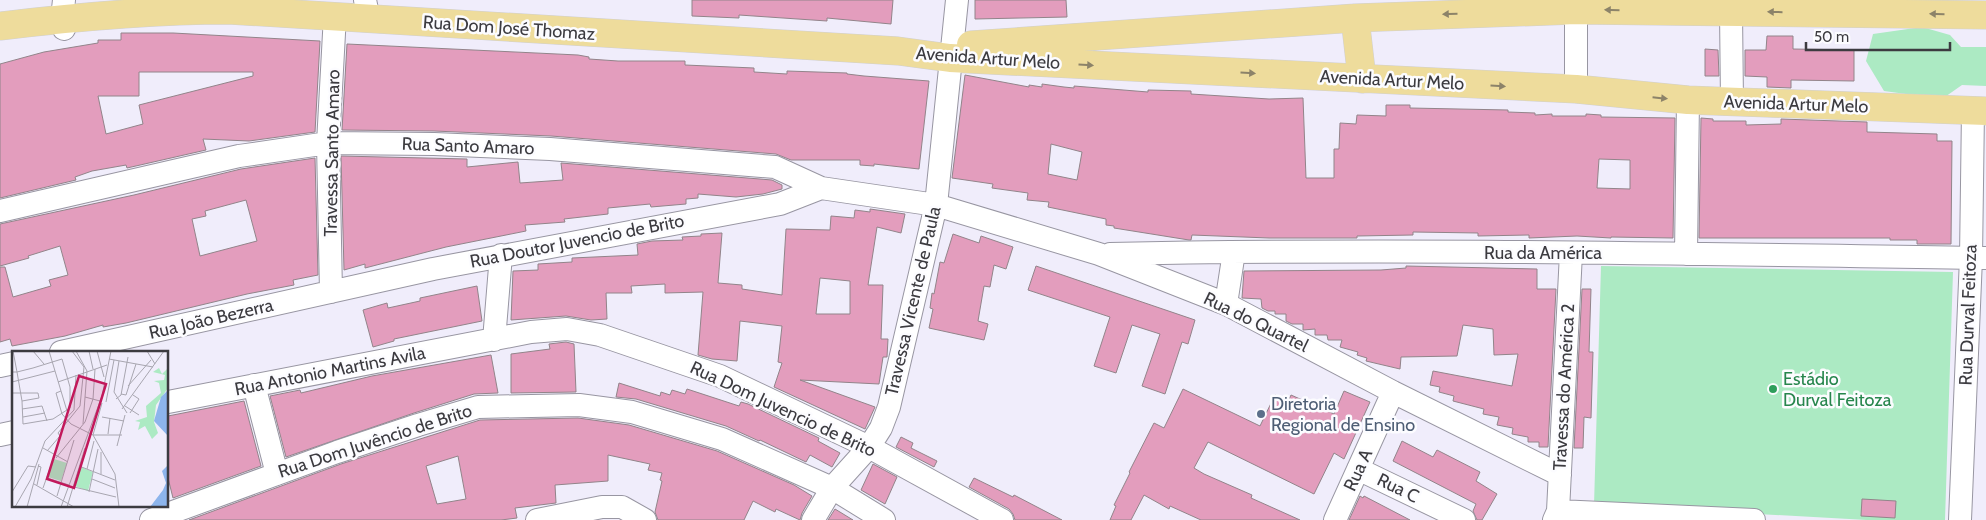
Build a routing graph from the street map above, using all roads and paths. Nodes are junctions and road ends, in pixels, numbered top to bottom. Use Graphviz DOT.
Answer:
graph roads {
  1 [pos="957,0"];
  2 [pos="1576,5"];
  3 [pos="367,10"];
  4 [pos="1985,10"];
  5 [pos="1731,12"];
  6 [pos="335,15"];
  7 [pos="63,16"];
  8 [pos="1355,18"];
  9 [pos="0,26"];
  10 [pos="0,42"];
  11 [pos="898,52"];
  12 [pos="951,52"];
  13 [pos="1362,79"];
  14 [pos="1576,89"];
  15 [pos="1688,100"];
  16 [pos="1732,102"];
  17 [pos="1979,111"];
  18 [pos="328,143"];
  19 [pos="821,188"];
  20 [pos="936,205"];
  21 [pos="0,212"];
  22 [pos="1234,252"];
  23 [pos="1571,253"];
  24 [pos="1099,254"];
  25 [pos="1686,254"];
  26 [pos="501,255"];
  27 [pos="1978,258"];
  28 [pos="331,292"];
  29 [pos="1226,304"];
  30 [pos="494,340"];
  31 [pos="65,351"];
  32 [pos="254,385"];
  33 [pos="1393,392"];
  34 [pos="169,402"];
  35 [pos="869,447"];
  36 [pos="1358,469"];
  37 [pos="277,474"];
  38 [pos="1560,475"];
  39 [pos="832,488"];
  40 [pos="1556,516"];
  41 [pos="150,520"];
  42 [pos="537,520"];
  43 [pos="645,520"];
  44 [pos="813,520"];
  45 [pos="884,520"];
  46 [pos="1002,520"];
  47 [pos="1335,520"];
  48 [pos="1464,520"];
  49 [pos="1754,520"];
  50 [pos="1960,520"];
  1 -- 12 [label="street, Travessa Vicente de Paula"];
  5 -- 2 [label="main road, Avenida Artur Melo, one-way"];
  2 -- 8 [label="main road, Avenida Artur Melo, one-way"];
  2 -- 14 [label="street"];
  3 -- 6 [label="main road, Rua Dom José Thomaz"];
  3 -- 11 [label="main road, Rua Dom José Thomaz"];
  4 -- 5 [label="main road, Avenida Artur Melo, one-way"];
  5 -- 16 [label="street"];
  6 -- 7 [label="main road, Rua Dom José Thomaz"];
  6 -- 18 [label="street, Travessa Santo Amaro"];
  7 -- 9 [label="main road"];
  7 -- 10 [label="main road"];
  8 -- 12 [label="main road, Avenida Artur Melo"];
  8 -- 13 [label="main road"];
  11 -- 12 [label="main road, Avenida Artur Melo"];
  12 -- 13 [label="main road, Avenida Artur Melo, one-way"];
  12 -- 20 [label="street, Travessa Vicente de Paula"];
  13 -- 14 [label="main road, Avenida Artur Melo, one-way"];
  14 -- 15 [label="main road, Avenida Artur Melo, one-way"];
  15 -- 16 [label="main road, Avenida Artur Melo"];
  15 -- 25 [label="street"];
  16 -- 17 [label="main road, Avenida Artur Melo"];
  17 -- 27 [label="street, Rua Durval Feitoza"];
  18 -- 19 [label="street, Rua Santo Amaro"];
  18 -- 21 [label="street, Rua Santo Amaro"];
  18 -- 28 [label="street, Travessa Santo Amaro"];
  19 -- 20 [label="street, Rua Santo Amaro"];
  19 -- 26 [label="street, Rua Doutor Juvencio de Brito"];
  20 -- 24 [label="street, Rua do Quartel"];
  20 -- 35 [label="street, Travessa Vicente de Paula"];
  22 -- 23 [label="street, Rua da América"];
  22 -- 24 [label="street, Rua da América"];
  22 -- 29 [label="street"];
  23 -- 25 [label="street, Rua da América"];
  23 -- 38 [label="street, Travessa do América 2"];
  24 -- 29 [label="street, Rua do Quartel"];
  25 -- 27 [label="street, Rua da América"];
  26 -- 28 [label="street, Rua Doutor Juvencio de Brito"];
  26 -- 30 [label="street"];
  27 -- 50 [label="street, Rua Durval Feitoza"];
  28 -- 31 [label="street, Rua João Bezerra"];
  29 -- 33 [label="street, Rua do Quartel"];
  30 -- 32 [label="street, Rua Antonio Martins Avila"];
  30 -- 35 [label="street, Rua Dom Juvencio de Brito"];
  32 -- 34 [label="street, Rua Antonio Martins Avila"];
  32 -- 37 [label="street"];
  33 -- 36 [label="street, Rua A"];
  33 -- 38 [label="street, Rua do Quartel"];
  35 -- 39 [label="street, Travessa Vicente de Paula"];
  35 -- 46 [label="street, Rua Dom Juvencio de Brito"];
  36 -- 47 [label="street, Rua A"];
  36 -- 48 [label="street, Rua C"];
  37 -- 39 [label="street, Rua Dom Juvêncio de Brito"];
  37 -- 41 [label="street, Rua Dom Juvêncio de Brito"];
  38 -- 40 [label="street, Travessa do América 2"];
  39 -- 44 [label="street, Travessa Vicente de Paula"];
  39 -- 45 [label="street, Rua Dom Juvêncio de Brito"];
  40 -- 49 [label="street"];
  42 -- 43 [label="street"];
}
